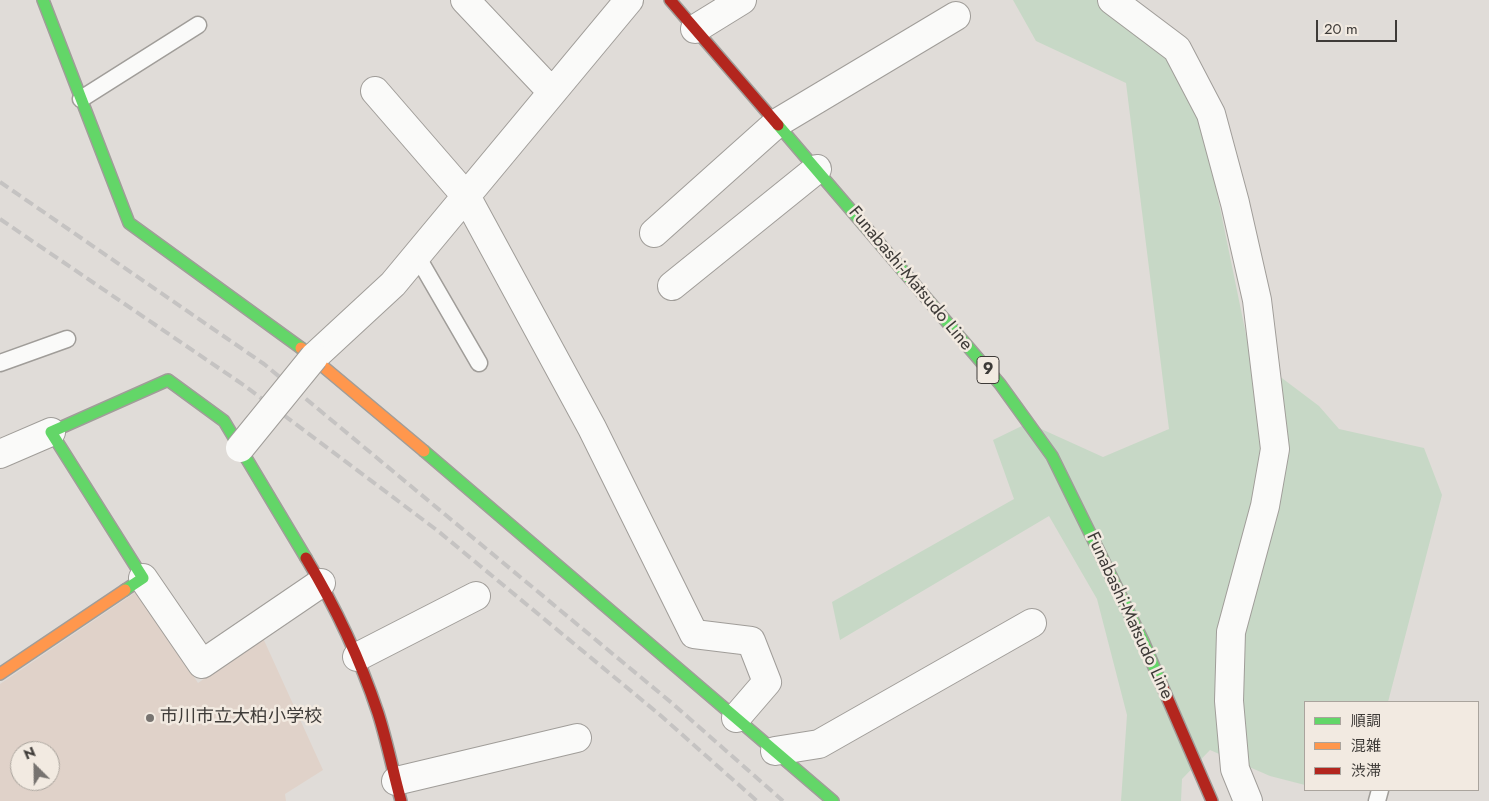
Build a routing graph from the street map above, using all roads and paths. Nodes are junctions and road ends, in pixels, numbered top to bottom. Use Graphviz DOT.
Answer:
graph roads {
  1 [pos="465,0"];
  2 [pos="629,0"];
  3 [pos="670,0"];
  4 [pos="742,0"];
  5 [pos="1112,0"];
  6 [pos="44,1"];
  7 [pos="956,16"];
  8 [pos="198,25"];
  9 [pos="695,29"];
  10 [pos="375,91"];
  11 [pos="552,92"];
  12 [pos="81,99"];
  13 [pos="777,123"];
  14 [pos="817,169"];
  15 [pos="466,196"];
  16 [pos="654,233"];
  17 [pos="417,256"];
  18 [pos="672,286"];
  19 [pos="67,339"];
  20 [pos="314,357"];
  21 [pos="0,363"];
  22 [pos="479,363"];
  23 [pos="51,432"];
  24 [pos="240,448"];
  25 [pos="0,454"];
  26 [pos="144,578"];
  27 [pos="321,583"];
  28 [pos="476,596"];
  29 [pos="1032,623"];
  30 [pos="357,657"];
  31 [pos="0,674"];
  32 [pos="736,718"];
  33 [pos="577,738"];
  34 [pos="775,751"];
  35 [pos="398,791"];
  36 [pos="833,801"];
  37 [pos="1212,801"];
  38 [pos="1248,801"];
  1 -- 11 [label="street"];
  2 -- 11 [label="street"];
  3 -- 9 [label="street, Funabashi-Matsudo Line / 9"];
  4 -- 9 [label="street"];
  5 -- 38 [label="street"];
  6 -- 12 [label="street"];
  7 -- 13 [label="street"];
  8 -- 12 [label="lane"];
  9 -- 13 [label="street, Funabashi-Matsudo Line / 9"];
  10 -- 15 [label="street"];
  11 -- 15 [label="street"];
  12 -- 20 [label="street"];
  13 -- 14 [label="street, Funabashi-Matsudo Line / 9"];
  13 -- 16 [label="street"];
  14 -- 18 [label="street"];
  14 -- 37 [label="street, Funabashi-Matsudo Line / 9"];
  15 -- 17 [label="street"];
  15 -- 32 [label="street"];
  17 -- 20 [label="street"];
  17 -- 22 [label="lane"];
  19 -- 21 [label="lane"];
  20 -- 24 [label="street, bridge"];
  20 -- 32 [label="street"];
  23 -- 24 [label="street"];
  23 -- 25 [label="street"];
  23 -- 26 [label="street"];
  24 -- 27 [label="street"];
  26 -- 27 [label="street"];
  26 -- 31 [label="street"];
  27 -- 30 [label="street"];
  28 -- 30 [label="street"];
  29 -- 34 [label="street"];
  30 -- 35 [label="street"];
  32 -- 34 [label="street"];
  33 -- 35 [label="street"];
  34 -- 36 [label="street"];
}
